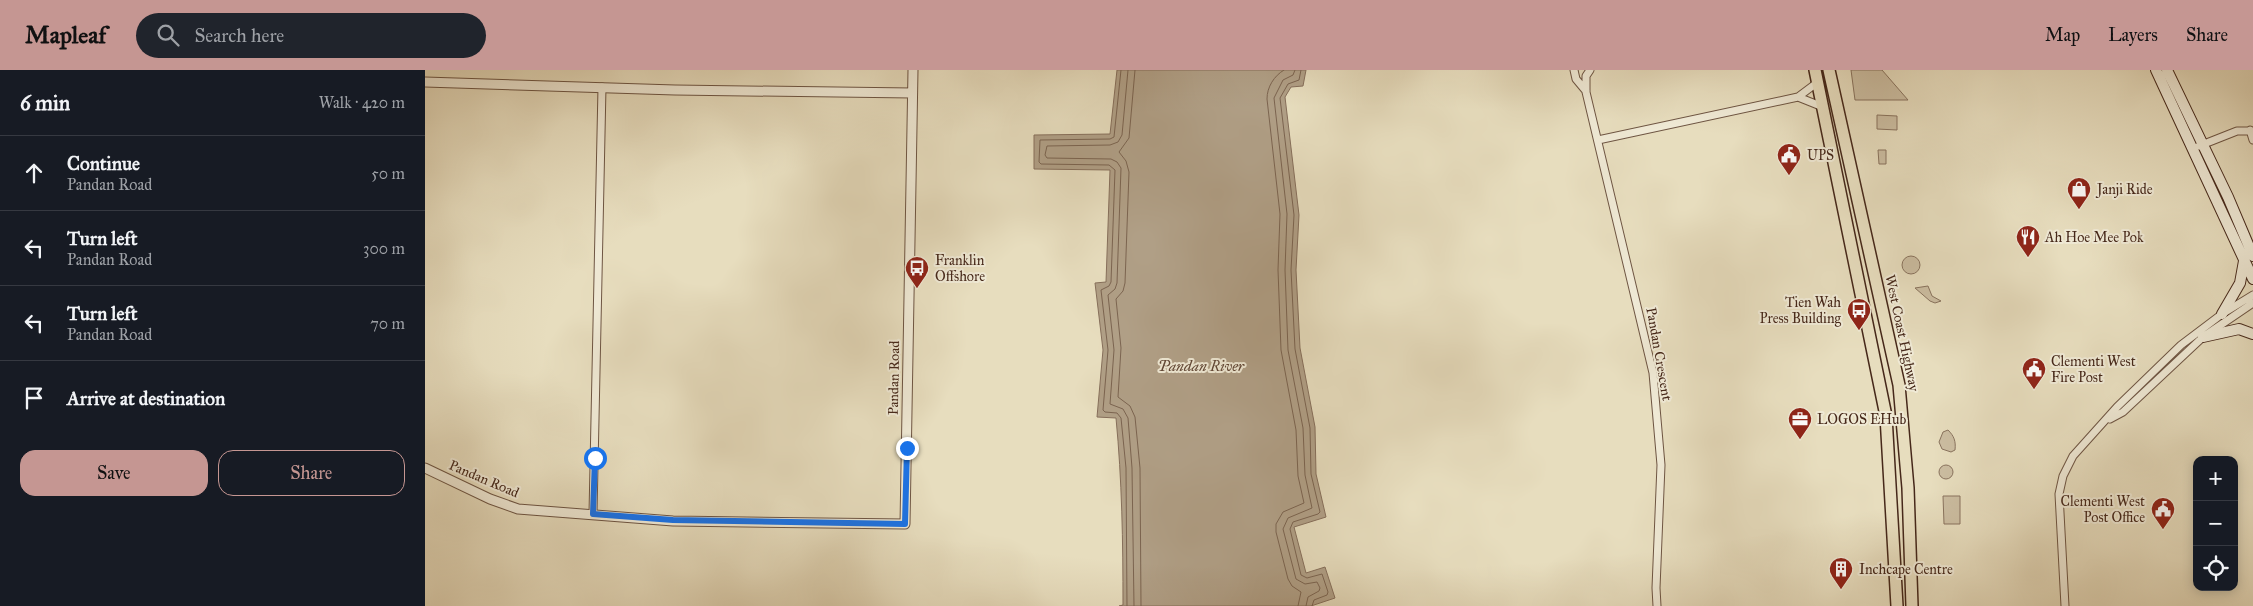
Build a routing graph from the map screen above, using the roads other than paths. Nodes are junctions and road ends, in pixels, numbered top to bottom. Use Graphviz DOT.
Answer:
graph roads {
  1 [pos="913,70"];
  2 [pos="1574,70"];
  3 [pos="1590,70"];
  4 [pos="1815,70"];
  5 [pos="1829,70"];
  6 [pos="2156,70"];
  7 [pos="2167,70"];
  8 [pos="425,82"];
  9 [pos="1818,82"];
  10 [pos="602,87"];
  11 [pos="1586,92"];
  12 [pos="912,93"];
  13 [pos="1798,97"];
  14 [pos="1823,107"];
  15 [pos="2251,130"];
  16 [pos="1598,140"];
  17 [pos="2253,140"];
  18 [pos="2203,144"];
  19 [pos="2192,148"];
  20 [pos="2249,241"];
  21 [pos="1868,249"];
  22 [pos="1854,253"];
  23 [pos="2249,258"];
  24 [pos="2253,279"];
  25 [pos="2253,295"];
  26 [pos="2253,303"];
  27 [pos="2222,314"];
  28 [pos="2253,334"];
  29 [pos="2203,337"];
  30 [pos="2105,422"];
  31 [pos="425,468"];
  32 [pos="593,514"];
  33 [pos="1657,606"];
  34 [pos="1897,606"];
  35 [pos="1912,606"];
  36 [pos="2065,606"];
  1 -- 12 [label="street, Pandan Road"];
  2 -- 11 [label="street, Pandan Crescent"];
  3 -- 11 [label="street, Pandan Crescent"];
  4 -- 9 [label="highway"];
  5 -- 21 [label="highway, West Coast Highway"];
  6 -- 19 [label="main road"];
  7 -- 18 [label="main road"];
  8 -- 10 [label="street"];
  9 -- 13 [label="street"];
  9 -- 14 [label="highway"];
  10 -- 12 [label="street"];
  10 -- 32 [label="street"];
  11 -- 16 [label="street, Pandan Crescent"];
  12 -- 32 [label="street, Pandan Road"];
  13 -- 14 [label="street"];
  13 -- 16 [label="street"];
  14 -- 22 [label="highway"];
  15 -- 17 [label="street"];
  15 -- 18 [label="street"];
  16 -- 33 [label="street, Pandan Crescent"];
  18 -- 19 [label="street"];
  18 -- 20 [label="main road"];
  19 -- 23 [label="main road"];
  20 -- 23 [label="main road"];
  21 -- 22 [label="highway"];
  21 -- 35 [label="highway, West Coast Highway"];
  22 -- 34 [label="highway"];
  23 -- 24 [label="main road"];
  23 -- 27 [label="main road"];
  25 -- 27 [label="street"];
  26 -- 29 [label="street"];
  27 -- 30 [label="street"];
  28 -- 29 [label="main road"];
  29 -- 30 [label="street"];
  30 -- 36 [label="street"];
  31 -- 32 [label="street, Pandan Road"];
}
